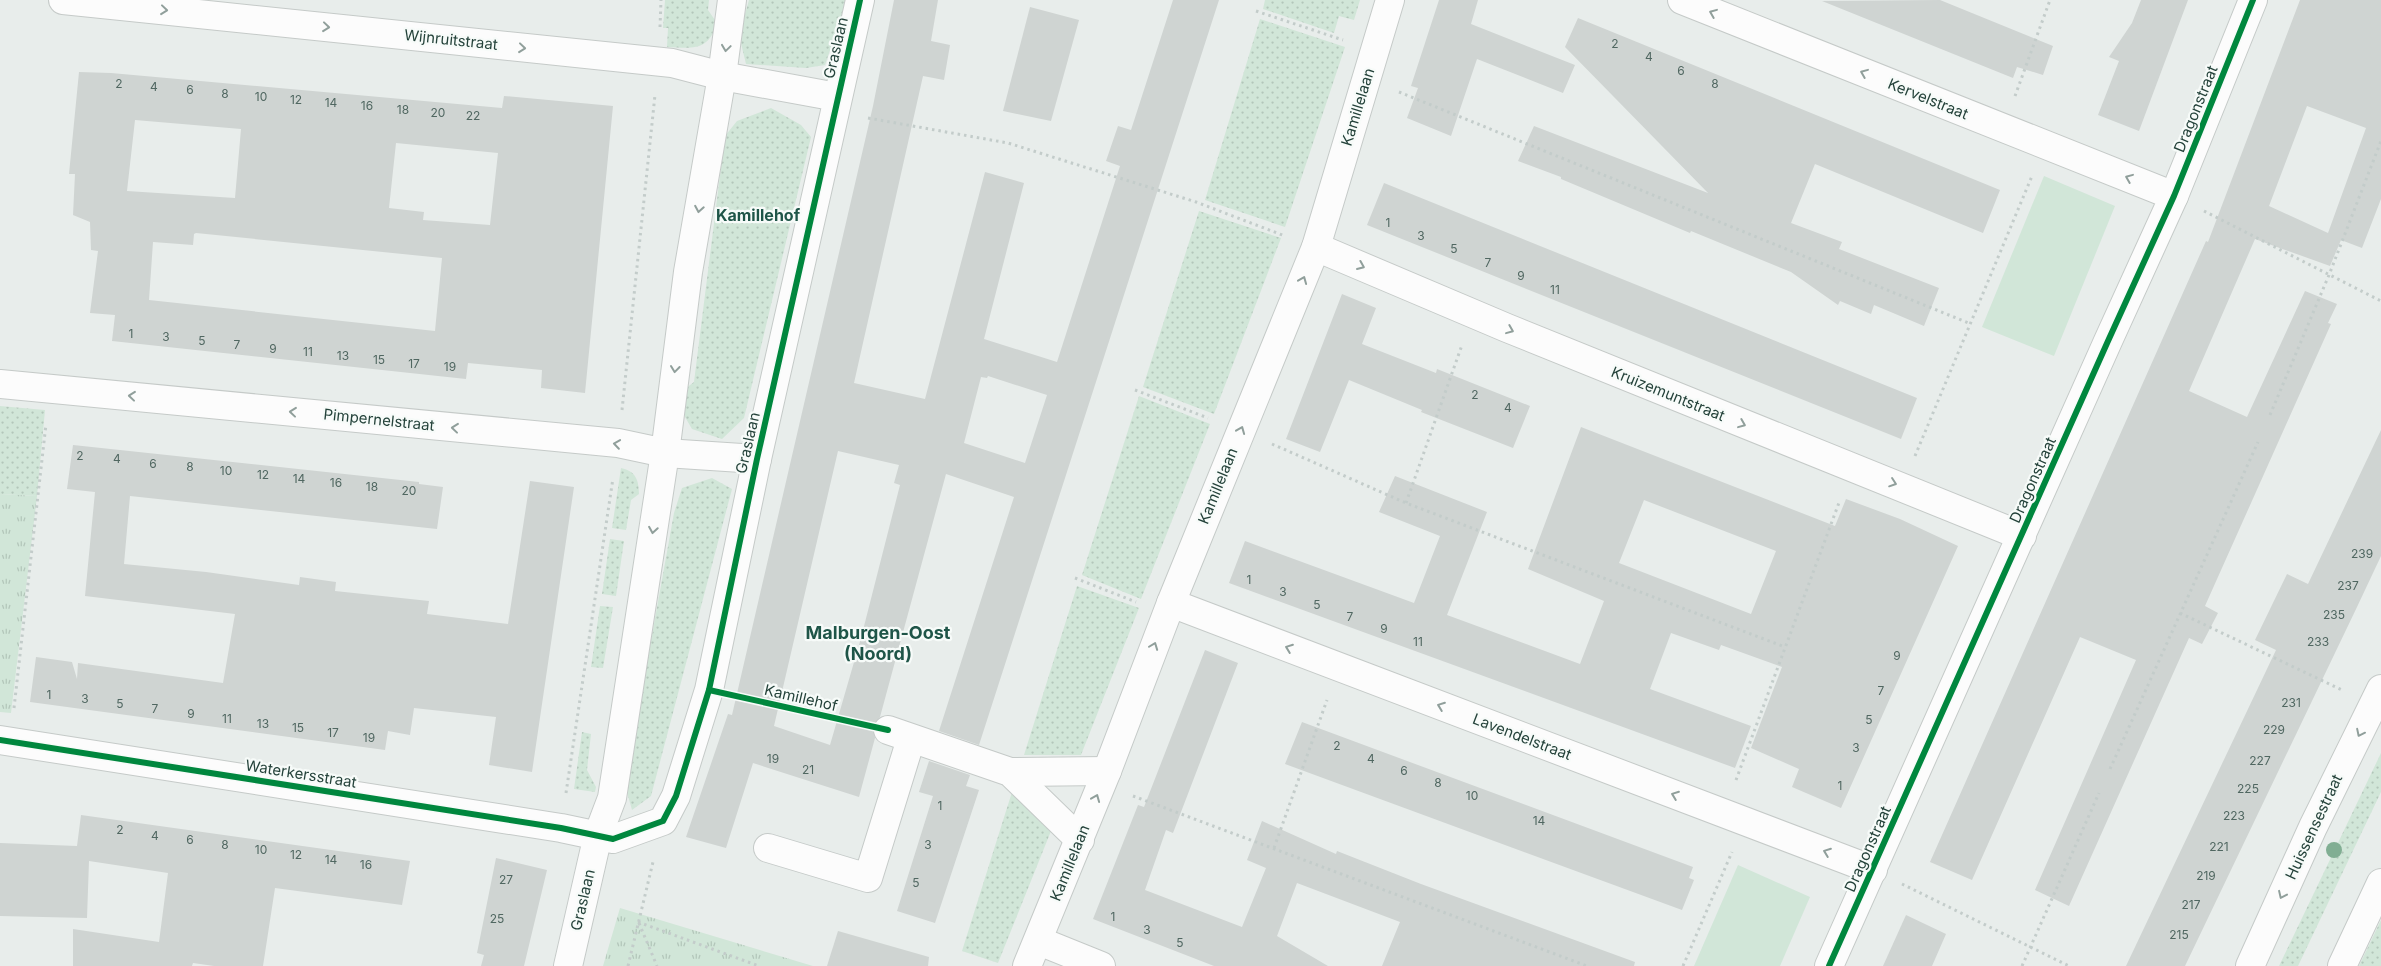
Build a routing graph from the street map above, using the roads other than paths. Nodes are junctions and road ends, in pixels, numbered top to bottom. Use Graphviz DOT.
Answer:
graph roads {
  1 [pos="64,0"];
  2 [pos="732,0"];
  3 [pos="860,0"];
  4 [pos="1390,0"];
  5 [pos="1682,0"];
  6 [pos="2252,0"];
  7 [pos="722,76"];
  8 [pos="835,105"];
  9 [pos="2174,196"];
  10 [pos="1316,247"];
  11 [pos="0,384"];
  12 [pos="664,453"];
  13 [pos="757,459"];
  14 [pos="2022,536"];
  15 [pos="1171,603"];
  16 [pos="2377,697"];
  17 [pos="5,741"];
  18 [pos="1010,772"];
  19 [pos="1105,778"];
  20 [pos="598,835"];
  21 [pos="1080,840"];
  22 [pos="768,848"];
  23 [pos="1873,870"];
  24 [pos="2381,883"];
  25 [pos="1039,940"];
  26 [pos="568,966"];
  27 [pos="1027,966"];
  28 [pos="1101,966"];
  29 [pos="1829,966"];
  30 [pos="2250,966"];
  31 [pos="2342,966"];
  1 -- 7 [label="street, Wijnruitstraat, one-way"];
  2 -- 7 [label="street, Graslaan, one-way"];
  3 -- 8 [label="street, Graslaan"];
  4 -- 10 [label="street, Kamillelaan"];
  9 -- 5 [label="street, Kervelstraat, one-way"];
  6 -- 9 [label="street, Dragonstraat"];
  7 -- 8 [label="street, Wijnruitstraat"];
  7 -- 12 [label="street, Graslaan, one-way"];
  8 -- 13 [label="street, Graslaan"];
  9 -- 14 [label="street, Dragonstraat"];
  10 -- 14 [label="street, Kruizemuntstraat, one-way"];
  15 -- 10 [label="street, Kamillelaan, one-way"];
  12 -- 11 [label="street, Pimpernelstraat, one-way"];
  12 -- 13 [label="street, Pimpernelstraat"];
  12 -- 20 [label="street, Graslaan, one-way"];
  13 -- 20 [label="street, Graslaan"];
  14 -- 23 [label="street, Dragonstraat"];
  19 -- 15 [label="street, Kamillelaan, one-way"];
  23 -- 15 [label="street, Lavendelstraat, one-way"];
  16 -- 30 [label="street, Huissensestraat, one-way"];
  17 -- 20 [label="street, Waterkersstraat"];
  18 -- 19 [label="street"];
  18 -- 21 [label="street"];
  18 -- 22 [label="street"];
  21 -- 19 [label="street, Kamillelaan, one-way"];
  20 -- 26 [label="street, Graslaan"];
  21 -- 25 [label="street, Kamillelaan"];
  23 -- 29 [label="street, Dragonstraat"];
  24 -- 31 [label="street"];
  25 -- 27 [label="street, Kamillelaan"];
  25 -- 28 [label="street"];
}
